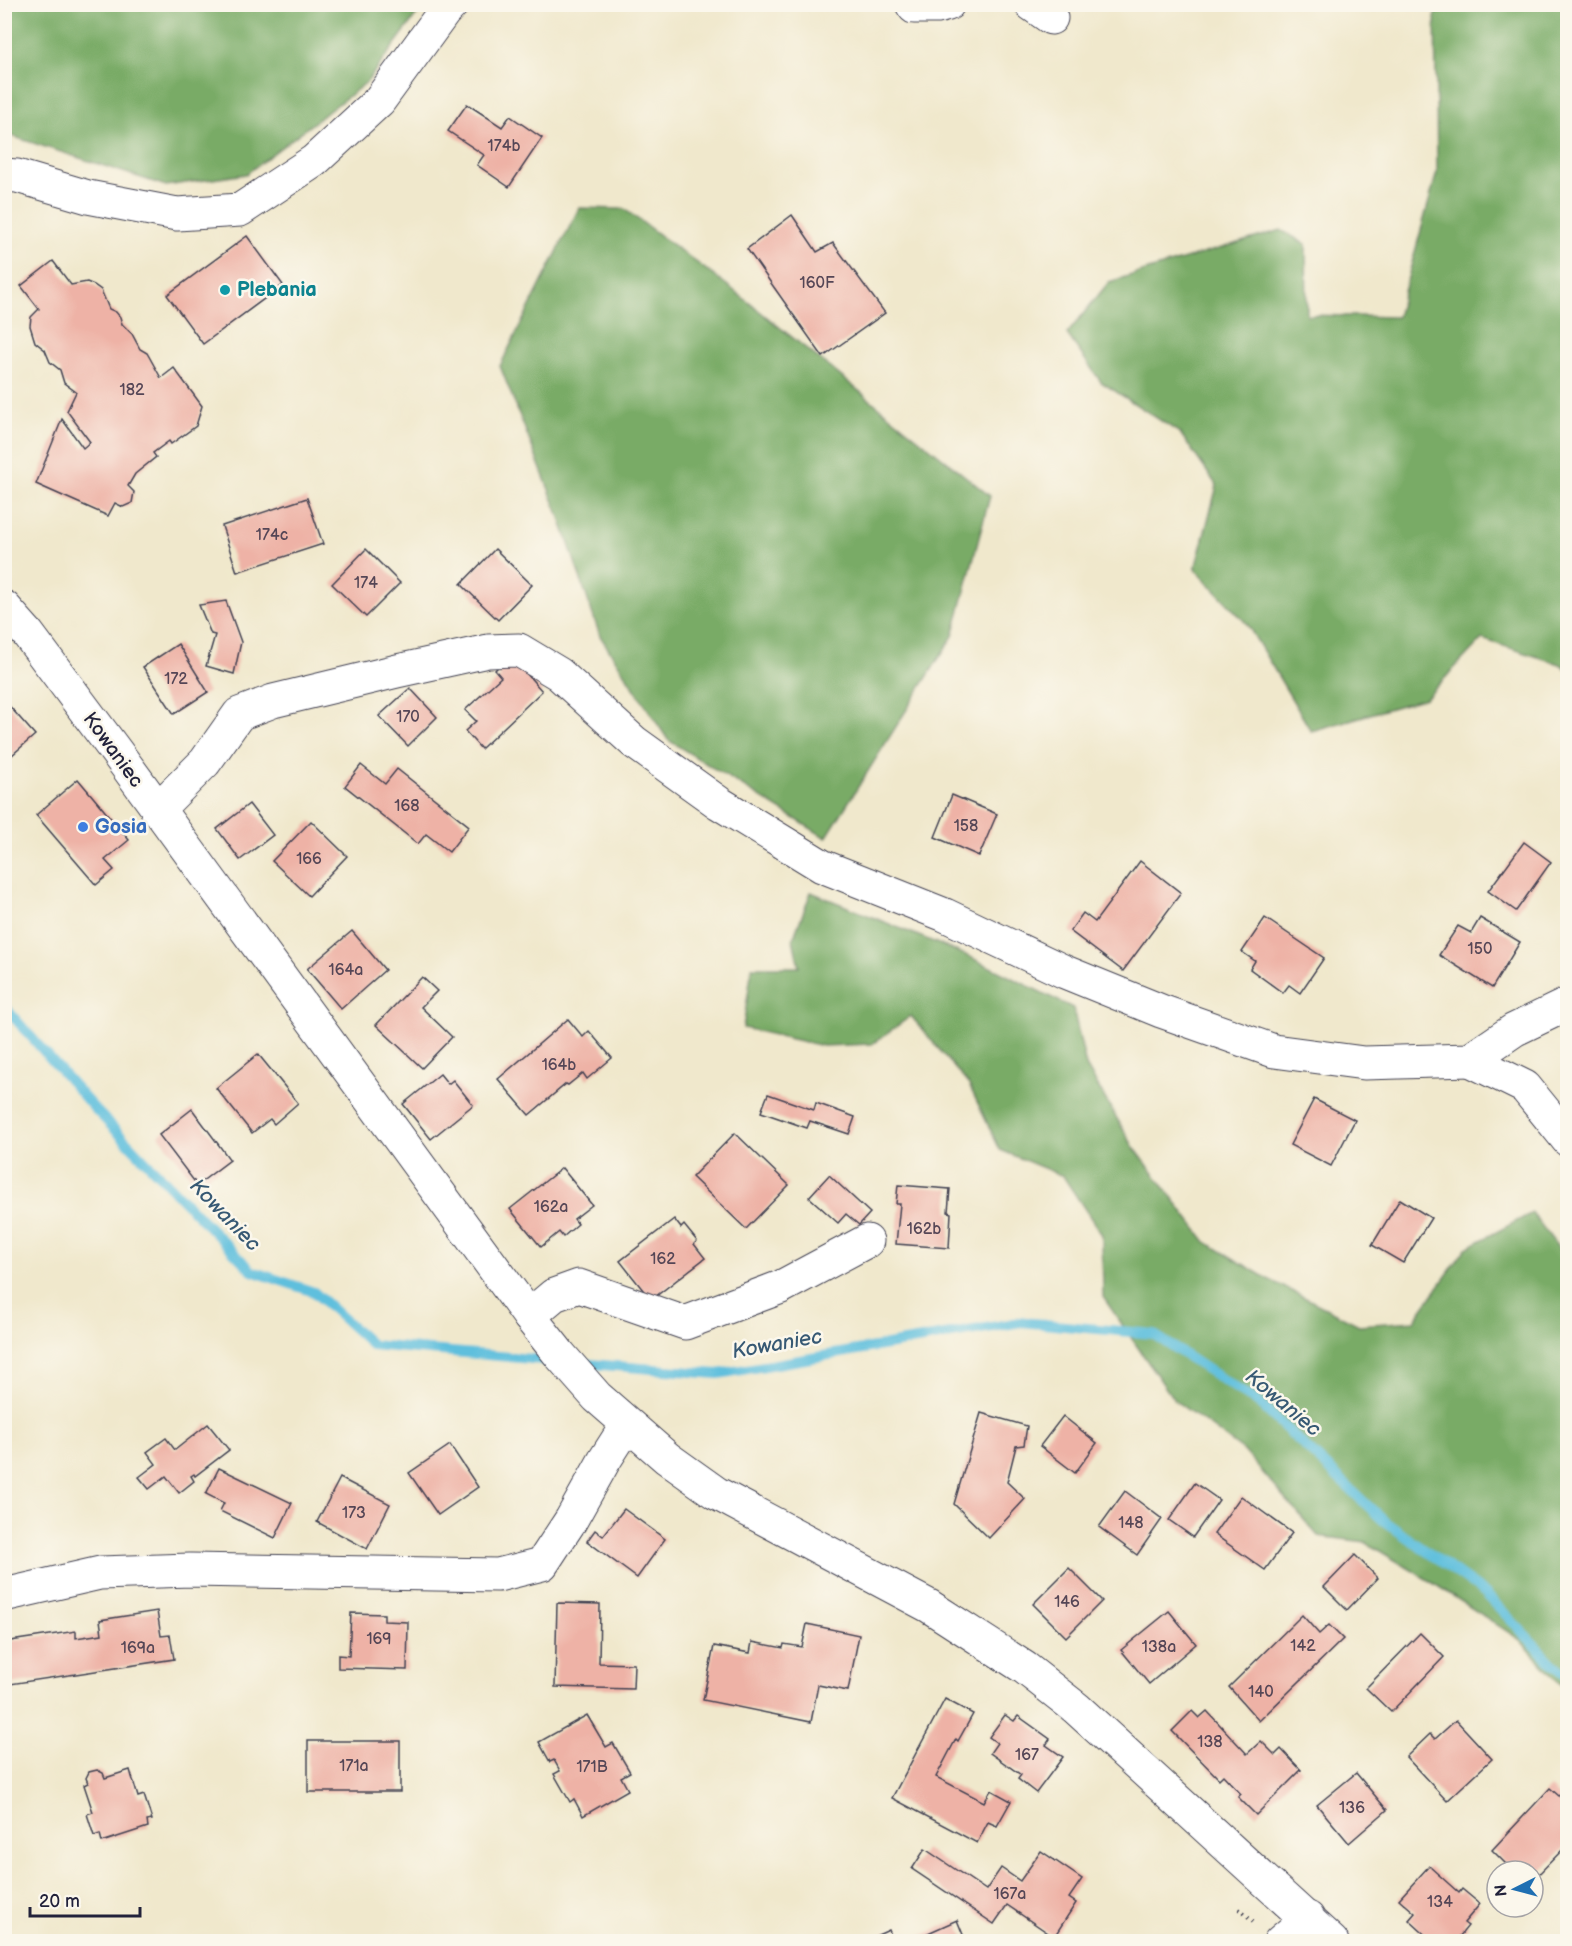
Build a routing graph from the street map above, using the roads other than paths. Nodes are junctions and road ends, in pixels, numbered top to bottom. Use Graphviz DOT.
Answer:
graph roads {
  1 [pos="452,4"];
  2 [pos="912,4"];
  3 [pos="948,4"];
  4 [pos="4,175"];
  5 [pos="4,607"];
  6 [pos="157,810"];
  7 [pos="1568,1004"];
  8 [pos="1470,1060"];
  9 [pos="1568,1140"];
  10 [pos="867,1241"];
  11 [pos="525,1310"];
  12 [pos="627,1425"];
  13 [pos="4,1595"];
  14 [pos="1308,1918"];
  15 [pos="1280,1941"];
  16 [pos="1332,1941"];
  1 -- 4 [label="street"];
  2 -- 3 [label="street"];
  5 -- 6 [label="street, Kowaniec"];
  6 -- 8 [label="street"];
  6 -- 11 [label="street, Kowaniec"];
  7 -- 8 [label="street"];
  8 -- 9 [label="street"];
  10 -- 11 [label="street"];
  11 -- 12 [label="street, Kowaniec"];
  12 -- 13 [label="street"];
  12 -- 14 [label="street, Kowaniec"];
  14 -- 15 [label="street"];
  14 -- 16 [label="street, Kowaniec"];
}
